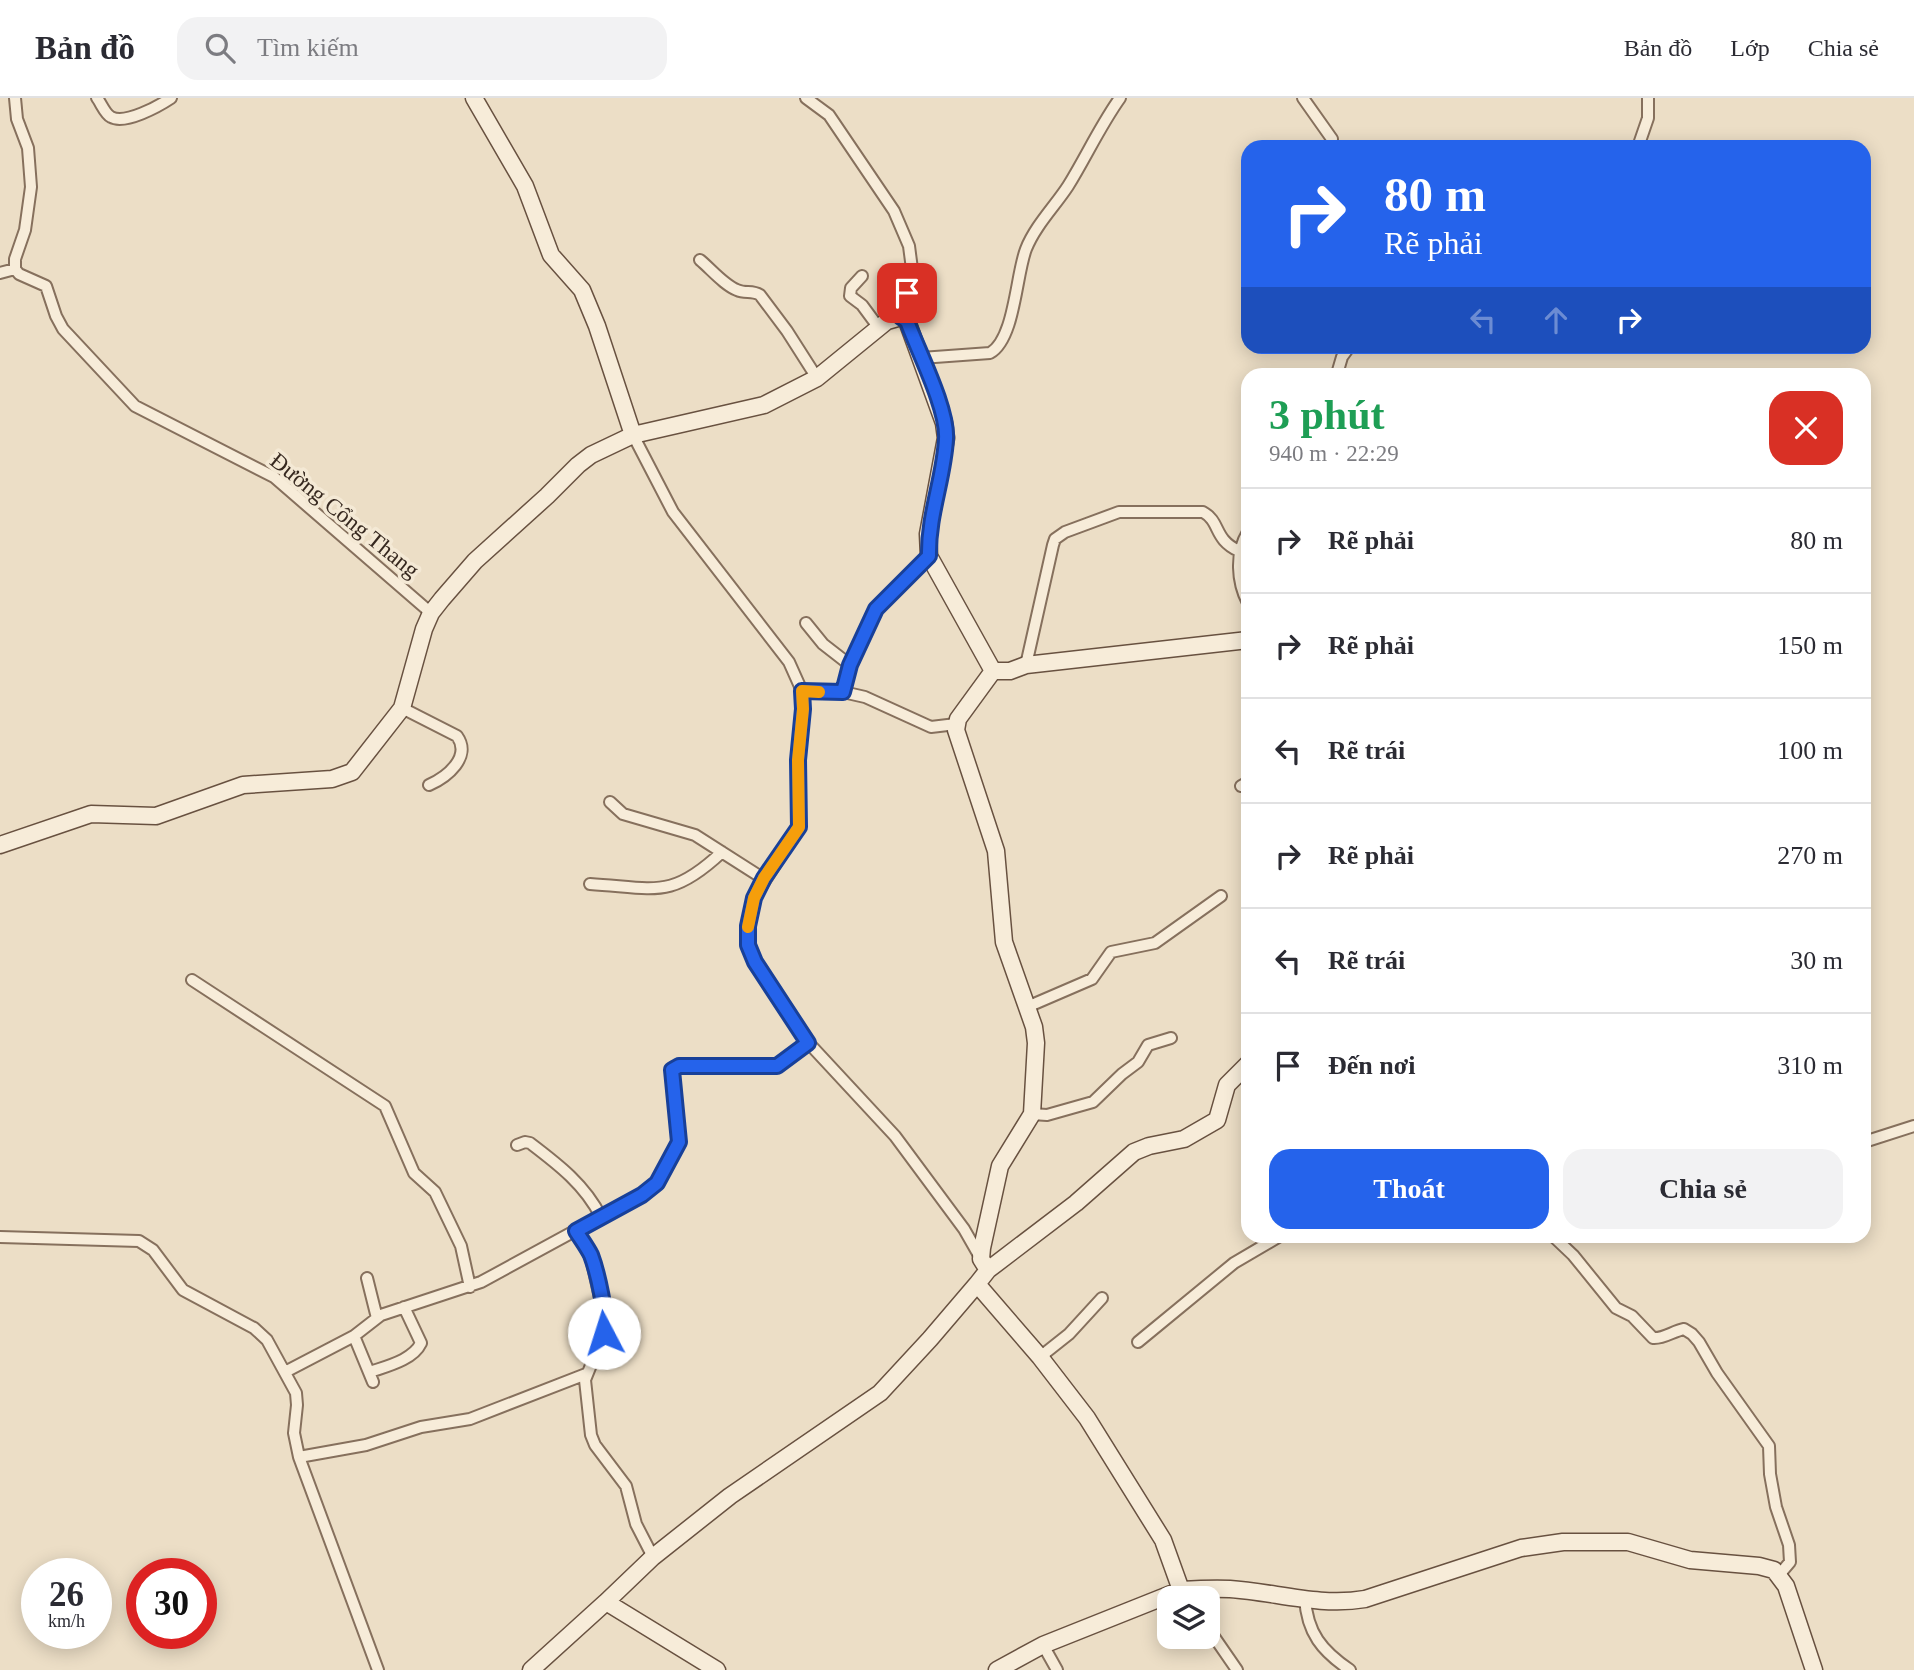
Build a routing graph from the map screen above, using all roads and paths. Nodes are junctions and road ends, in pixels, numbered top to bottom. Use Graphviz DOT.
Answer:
graph roads {
  1 [pos="15,98"];
  2 [pos="97,98"];
  3 [pos="171,98"];
  4 [pos="474,98"];
  5 [pos="806,98"];
  6 [pos="1120,98"];
  7 [pos="1303,98"];
  8 [pos="1648,98"];
  9 [pos="1332,139"];
  10 [pos="1640,140"];
  11 [pos="700,260"];
  12 [pos="15,269"];
  13 [pos="0,273"];
  14 [pos="862,275"];
  15 [pos="901,317"];
  16 [pos="879,328"];
  17 [pos="921,358"];
  18 [pos="817,378"];
  19 [pos="633,435"];
  20 [pos="1241,547"];
  21 [pos="1239,551"];
  22 [pos="929,556"];
  23 [pos="1241,568"];
  24 [pos="431,613"];
  25 [pos="806,623"];
  26 [pos="1241,641"];
  27 [pos="850,665"];
  28 [pos="1026,665"];
  29 [pos="993,671"];
  30 [pos="802,691"];
  31 [pos="843,692"];
  32 [pos="402,708"];
  33 [pos="956,724"];
  34 [pos="429,785"];
  35 [pos="610,802"];
  36 [pos="0,845"];
  37 [pos="722,852"];
  38 [pos="764,878"];
  39 [pos="590,884"];
  40 [pos="1221,896"];
  41 [pos="191,979"];
  42 [pos="1027,1007"];
  43 [pos="1171,1038"];
  44 [pos="808,1043"];
  45 [pos="1241,1071"];
  46 [pos="1032,1114"];
  47 [pos="1914,1126"];
  48 [pos="1871,1140"];
  49 [pos="517,1145"];
  50 [pos="601,1217"];
  51 [pos="576,1231"];
  52 [pos="0,1237"];
  53 [pos="1268,1243"];
  54 [pos="1560,1243"];
  55 [pos="984,1265"];
  56 [pos="367,1278"];
  57 [pos="977,1284"];
  58 [pos="470,1287"];
  59 [pos="1102,1298"];
  60 [pos="404,1307"];
  61 [pos="377,1318"];
  62 [pos="354,1336"];
  63 [pos="1138,1342"];
  64 [pos="1040,1357"];
  65 [pos="285,1372"];
  66 [pos="586,1374"];
  67 [pos="299,1457"];
  68 [pos="653,1557"];
  69 [pos="1779,1574"];
  70 [pos="1181,1586"];
  71 [pos="1220,1590"];
  72 [pos="1305,1598"];
  73 [pos="606,1602"];
  74 [pos="1157,1604"];
  75 [pos="1043,1645"];
  76 [pos="1220,1645"];
  77 [pos="378,1670"];
  78 [pos="531,1670"];
  79 [pos="717,1670"];
  80 [pos="997,1670"];
  81 [pos="1057,1670"];
  82 [pos="1237,1670"];
  83 [pos="1350,1670"];
  84 [pos="1814,1670"];
  1 -- 12 [label="street"];
  2 -- 3 [label="street"];
  4 -- 19 [label="street"];
  5 -- 15 [label="street"];
  6 -- 17 [label="street"];
  7 -- 9 [label="street"];
  8 -- 10 [label="street"];
  11 -- 18 [label="street"];
  12 -- 13 [label="street"];
  12 -- 24 [label="street, Đường Cổng Thang"];
  14 -- 16 [label="street"];
  15 -- 16 [label="street"];
  15 -- 17 [label="street"];
  16 -- 18 [label="street"];
  17 -- 22 [label="street"];
  18 -- 19 [label="street"];
  19 -- 24 [label="street"];
  19 -- 30 [label="street"];
  20 -- 21 [label="street"];
  21 -- 23 [label="street"];
  21 -- 28 [label="street"];
  22 -- 27 [label="street"];
  22 -- 29 [label="street"];
  24 -- 32 [label="street"];
  25 -- 27 [label="street"];
  26 -- 28 [label="street"];
  27 -- 31 [label="street"];
  28 -- 29 [label="street"];
  29 -- 33 [label="street"];
  30 -- 31 [label="street"];
  30 -- 38 [label="street"];
  31 -- 33 [label="street"];
  32 -- 34 [label="street"];
  32 -- 36 [label="street"];
  33 -- 42 [label="street"];
  35 -- 37 [label="street"];
  37 -- 38 [label="street"];
  37 -- 39 [label="street"];
  38 -- 44 [label="street"];
  40 -- 42 [label="street"];
  41 -- 58 [label="street"];
  42 -- 46 [label="street"];
  43 -- 46 [label="street"];
  44 -- 50 [label="street"];
  44 -- 55 [label="street"];
  45 -- 55 [label="street"];
  46 -- 55 [label="street"];
  47 -- 48 [label="street"];
  49 -- 50 [label="street"];
  50 -- 51 [label="street"];
  51 -- 58 [label="street"];
  51 -- 66 [label="street"];
  52 -- 65 [label="street"];
  53 -- 63 [label="street"];
  54 -- 69 [label="street"];
  55 -- 57 [label="street"];
  56 -- 61 [label="street"];
  57 -- 64 [label="street"];
  57 -- 68 [label="street"];
  58 -- 60 [label="street"];
  59 -- 64 [label="street"];
  60 -- 61 [label="street"];
  60 -- 62 [label="street"];
  61 -- 62 [label="street"];
  62 -- 65 [label="street"];
  64 -- 70 [label="street"];
  65 -- 67 [label="street"];
  66 -- 67 [label="street"];
  66 -- 68 [label="street"];
  67 -- 77 [label="street"];
  68 -- 73 [label="street"];
  69 -- 72 [label="street"];
  69 -- 84 [label="street"];
  71 -- 72 [label="street"];
  72 -- 83 [label="street"];
  73 -- 78 [label="street"];
  73 -- 79 [label="street"];
  74 -- 75 [label="street"];
  75 -- 80 [label="street"];
  75 -- 81 [label="street"];
  76 -- 82 [label="street"];
}
